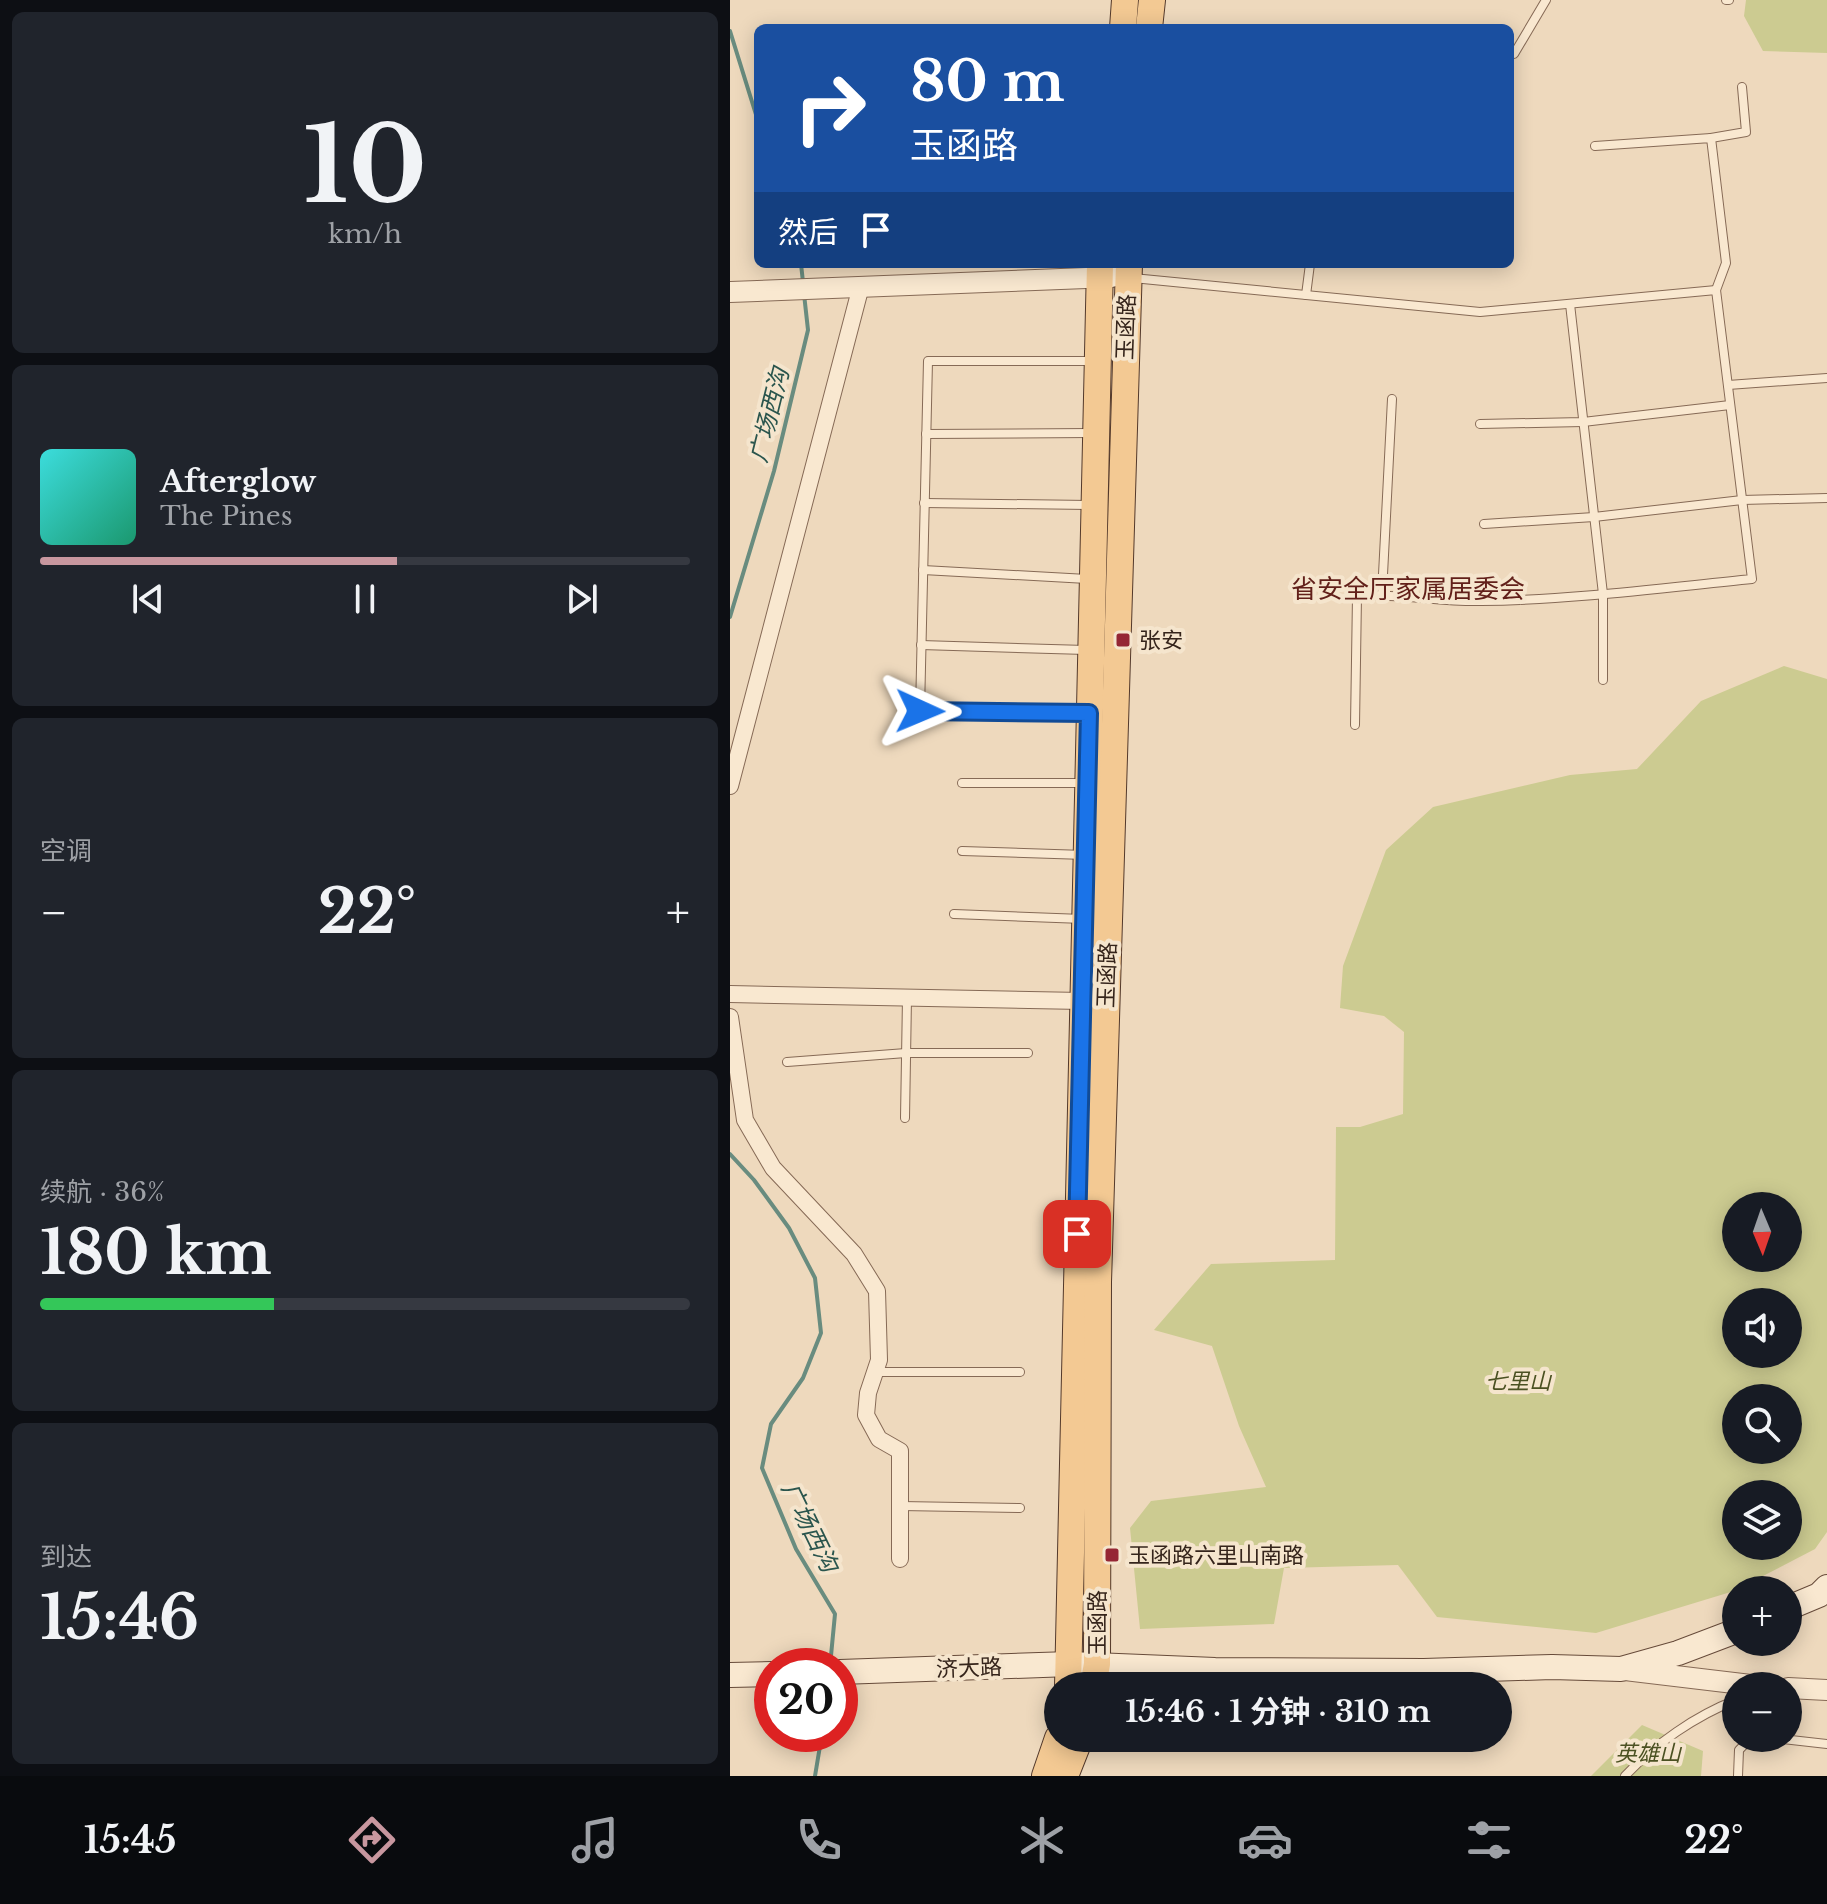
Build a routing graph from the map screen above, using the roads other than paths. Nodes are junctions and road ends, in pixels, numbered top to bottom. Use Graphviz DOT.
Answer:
graph roads {
  1 [pos="1125,0"];
  2 [pos="1152,0"];
  3 [pos="1546,0"];
  4 [pos="1123,24"];
  5 [pos="1149,24"];
  6 [pos="1514,54"];
  7 [pos="1742,87"];
  8 [pos="1711,138"];
  9 [pos="1595,146"];
  10 [pos="1309,268"];
  11 [pos="1100,271"];
  12 [pos="1128,271"];
  13 [pos="861,286"];
  14 [pos="1716,290"];
  15 [pos="730,292"];
  16 [pos="1306,295"];
  17 [pos="1570,304"];
  18 [pos="1097,361"];
  19 [pos="1827,378"];
  20 [pos="1728,385"];
  21 [pos="1392,399"];
  22 [pos="1730,405"];
  23 [pos="1583,422"];
  24 [pos="1480,424"];
  25 [pos="1095,433"];
  26 [pos="926,434"];
  27 [pos="1827,498"];
  28 [pos="1742,500"];
  29 [pos="924,503"];
  30 [pos="1094,505"];
  31 [pos="1594,517"];
  32 [pos="1484,524"];
  33 [pos="923,570"];
  34 [pos="1092,580"];
  35 [pos="1382,594"];
  36 [pos="1603,594"];
  37 [pos="921,645"];
  38 [pos="1090,650"];
  39 [pos="1603,680"];
  40 [pos="1089,713"];
  41 [pos="1355,725"];
  42 [pos="735,744"];
  43 [pos="962,783"];
  44 [pos="1087,783"];
  45 [pos="730,786"];
  46 [pos="962,851"];
  47 [pos="1086,855"];
  48 [pos="954,914"];
  49 [pos="1084,919"];
  50 [pos="730,994"];
  51 [pos="907,998"];
  52 [pos="1082,1001"];
  53 [pos="730,1017"];
  54 [pos="906,1053"];
  55 [pos="1028,1053"];
  56 [pos="787,1062"];
  57 [pos="905,1118"];
  58 [pos="875,1372"];
  59 [pos="1020,1372"];
  60 [pos="900,1506"];
  61 [pos="1020,1508"];
  62 [pos="900,1559"];
  63 [pos="1824,1597"];
  64 [pos="1802,1604"];
  65 [pos="1722,1637"];
  66 [pos="1621,1669"];
  67 [pos="858,1671"];
  68 [pos="1069,1672"];
  69 [pos="1095,1672"];
  70 [pos="1167,1672"];
  71 [pos="754,1674"];
  72 [pos="730,1675"];
  73 [pos="1044,1675"];
  74 [pos="1722,1681"];
  75 [pos="1802,1689"];
  76 [pos="1827,1690"];
  77 [pos="1722,1705"];
  78 [pos="1802,1741"];
  79 [pos="1827,1744"];
  80 [pos="1053,1752"];
  81 [pos="1074,1752"];
  82 [pos="1739,1752"];
  83 [pos="1045,1776"];
  84 [pos="1065,1776"];
  85 [pos="1625,1776"];
  86 [pos="1738,1776"];
  1 -- 4 [label="main road"];
  2 -- 5 [label="main road"];
  3 -- 6 [label="lane"];
  7 -- 8 [label="lane"];
  8 -- 9 [label="lane"];
  8 -- 14 [label="lane"];
  10 -- 16 [label="lane"];
  11 -- 12 [label="street"];
  11 -- 13 [label="street"];
  11 -- 18 [label="main road, 玉函路"];
  12 -- 16 [label="lane"];
  12 -- 69 [label="main road, 玉函路"];
  13 -- 15 [label="street"];
  13 -- 42 [label="street"];
  14 -- 17 [label="lane"];
  14 -- 20 [label="lane"];
  16 -- 17 [label="lane"];
  17 -- 23 [label="lane"];
  18 -- 25 [label="main road, 玉函路"];
  18 -- 26 [label="lane"];
  19 -- 20 [label="lane"];
  20 -- 22 [label="lane"];
  21 -- 35 [label="lane"];
  22 -- 23 [label="lane"];
  22 -- 28 [label="lane"];
  23 -- 24 [label="lane"];
  23 -- 31 [label="lane"];
  25 -- 26 [label="lane"];
  25 -- 30 [label="main road, 玉函路"];
  26 -- 29 [label="lane"];
  27 -- 28 [label="lane"];
  28 -- 31 [label="lane"];
  28 -- 36 [label="lane"];
  29 -- 30 [label="lane"];
  29 -- 33 [label="lane"];
  30 -- 34 [label="main road, 玉函路"];
  31 -- 32 [label="lane"];
  31 -- 36 [label="lane"];
  33 -- 34 [label="lane"];
  33 -- 37 [label="lane"];
  34 -- 38 [label="main road, 玉函路"];
  35 -- 36 [label="lane"];
  35 -- 41 [label="lane"];
  36 -- 39 [label="lane"];
  37 -- 38 [label="lane"];
  37 -- 40 [label="lane"];
  38 -- 40 [label="main road, 玉函路"];
  40 -- 44 [label="main road, 玉函路"];
  42 -- 45 [label="street"];
  43 -- 44 [label="lane"];
  44 -- 47 [label="main road, 玉函路"];
  46 -- 47 [label="lane"];
  47 -- 49 [label="main road, 玉函路"];
  48 -- 49 [label="lane"];
  49 -- 52 [label="main road, 玉函路"];
  50 -- 51 [label="street"];
  51 -- 52 [label="street"];
  51 -- 54 [label="lane"];
  52 -- 68 [label="main road, 玉函路"];
  53 -- 58 [label="street"];
  54 -- 55 [label="lane"];
  54 -- 56 [label="lane"];
  54 -- 57 [label="lane"];
  58 -- 59 [label="lane"];
  58 -- 60 [label="street"];
  60 -- 61 [label="lane"];
  60 -- 62 [label="street"];
  63 -- 64 [label="main road"];
  65 -- 66 [label="main road, 济大路"];
  66 -- 70 [label="main road, 济大路"];
  66 -- 74 [label="street"];
  67 -- 73 [label="main road, 济大路"];
  71 -- 72 [label="main road"];
  75 -- 76 [label="street"];
  77 -- 85 [label="lane"];
  78 -- 79 [label="lane"];
  80 -- 83 [label="main road"];
  81 -- 84 [label="main road"];
  82 -- 86 [label="lane"];
}
